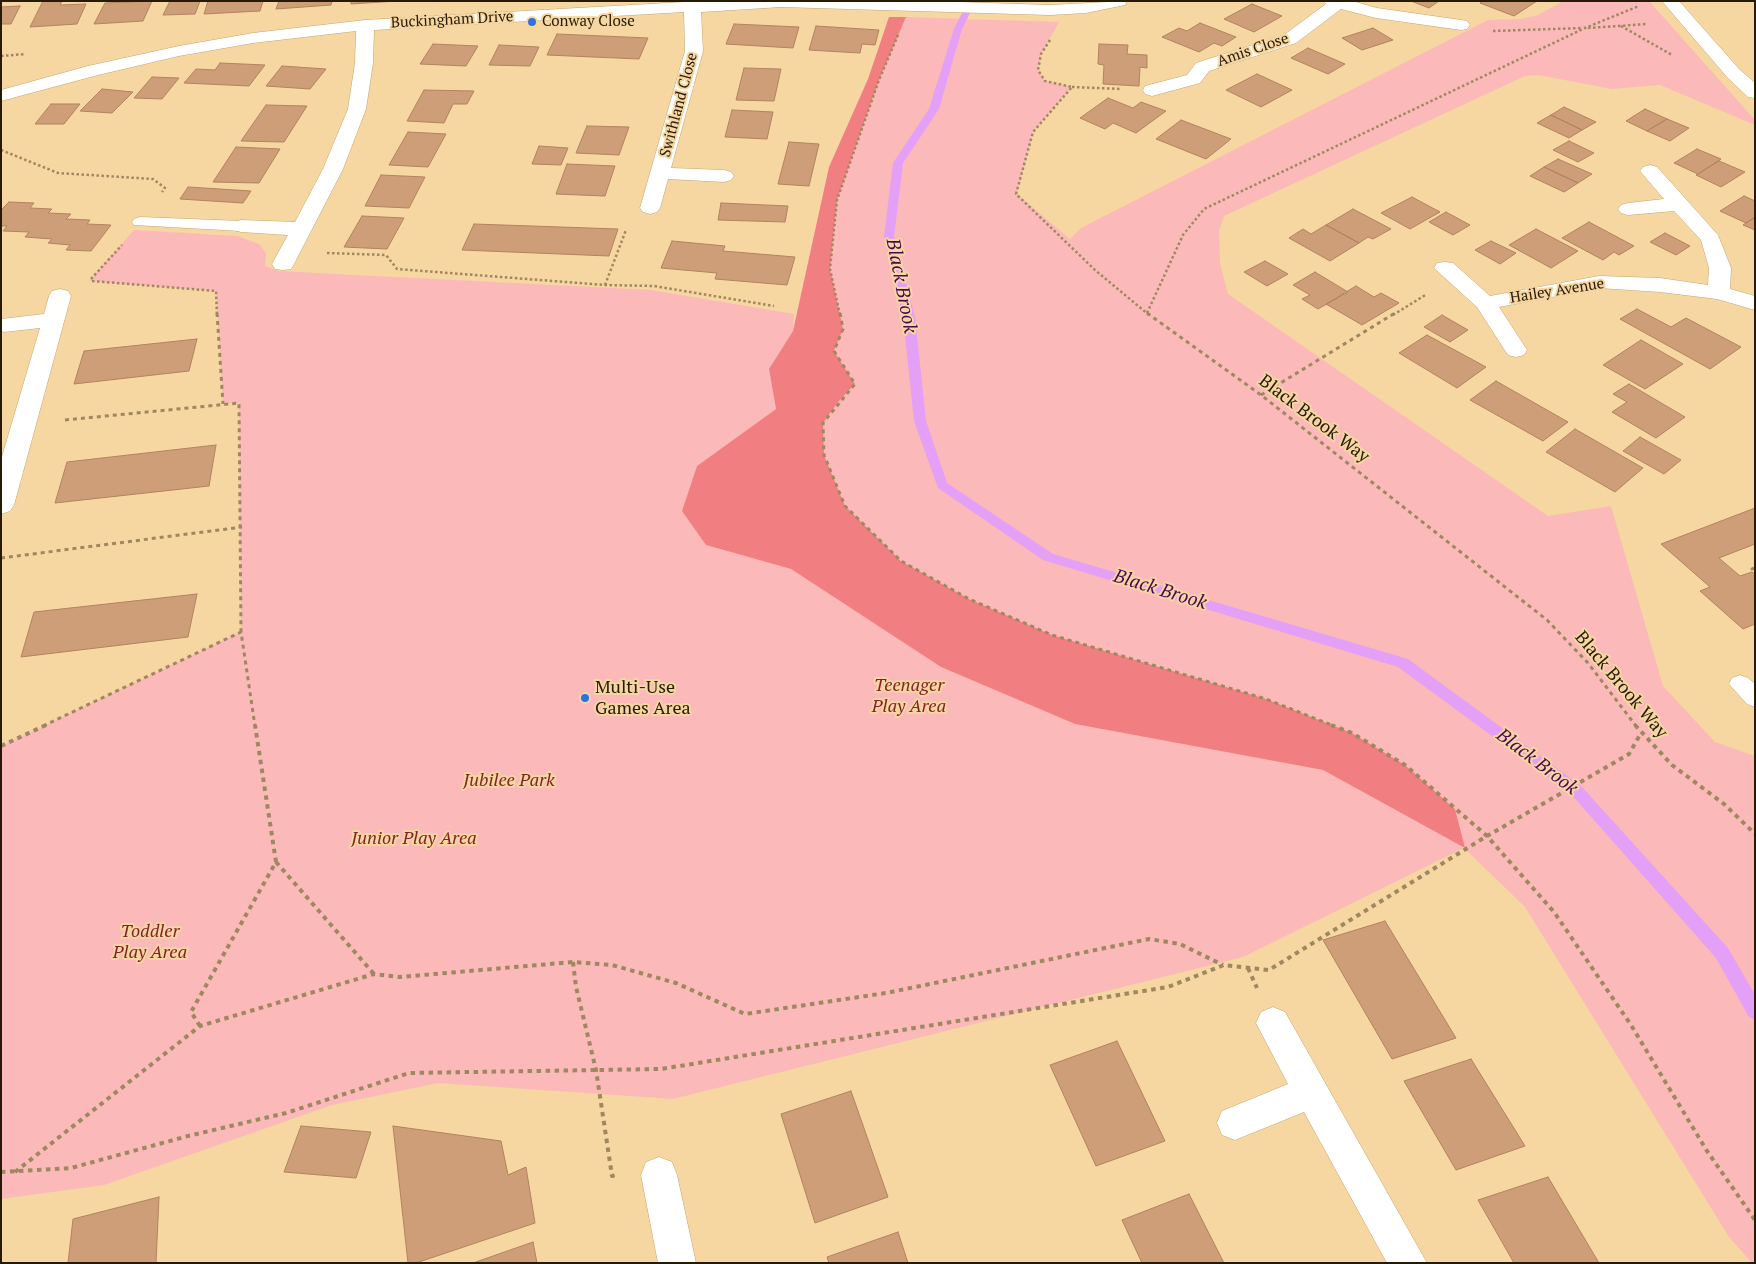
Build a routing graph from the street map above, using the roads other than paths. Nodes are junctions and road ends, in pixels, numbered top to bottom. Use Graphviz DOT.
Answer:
graph roads {
  1 [pos="1119,1"];
  2 [pos="1670,1"];
  3 [pos="1335,2"];
  4 [pos="692,7"];
  5 [pos="365,25"];
  6 [pos="1461,25"];
  7 [pos="1152,90"];
  8 [pos="1755,93"];
  9 [pos="1,96"];
  10 [pos="1650,171"];
  11 [pos="661,173"];
  12 [pos="724,176"];
  13 [pos="1679,204"];
  14 [pos="650,208"];
  15 [pos="1628,210"];
  16 [pos="140,222"];
  17 [pos="241,226"];
  18 [pos="300,229"];
  19 [pos="286,258"];
  20 [pos="1450,273"];
  21 [pos="1719,293"];
  22 [pos="60,296"];
  23 [pos="1485,303"];
  24 [pos="1755,303"];
  25 [pos="53,320"];
  26 [pos="4,325"];
  27 [pos="1516,350"];
  28 [pos="1,505"];
  29 [pos="1273,1023"];
  30 [pos="1312,1091"];
  31 [pos="1235,1123"];
  32 [pos="659,1175"];
  33 [pos="677,1263"];
  34 [pos="1408,1263"];
  1 -- 4 [label="street, Buckingham Drive"];
  2 -- 8 [label="street"];
  3 -- 6 [label="street"];
  3 -- 7 [label="street, Amis Close"];
  4 -- 5 [label="street, Buckingham Drive"];
  4 -- 11 [label="street, Swithland Close"];
  5 -- 9 [label="street, Buckingham Drive"];
  5 -- 18 [label="street"];
  10 -- 13 [label="street"];
  11 -- 12 [label="street, Swithland Close"];
  11 -- 14 [label="street, Swithland Close"];
  13 -- 15 [label="street"];
  13 -- 21 [label="street"];
  16 -- 17 [label="lane"];
  17 -- 18 [label="street"];
  18 -- 19 [label="street"];
  20 -- 23 [label="street, Hailey Avenue"];
  21 -- 23 [label="street, Hailey Avenue"];
  21 -- 24 [label="street, Hailey Avenue"];
  22 -- 25 [label="street"];
  23 -- 27 [label="street, Hailey Avenue"];
  25 -- 26 [label="street"];
  25 -- 28 [label="street"];
  29 -- 30 [label="street"];
  30 -- 31 [label="street"];
  30 -- 34 [label="street"];
  32 -- 33 [label="street"];
}
